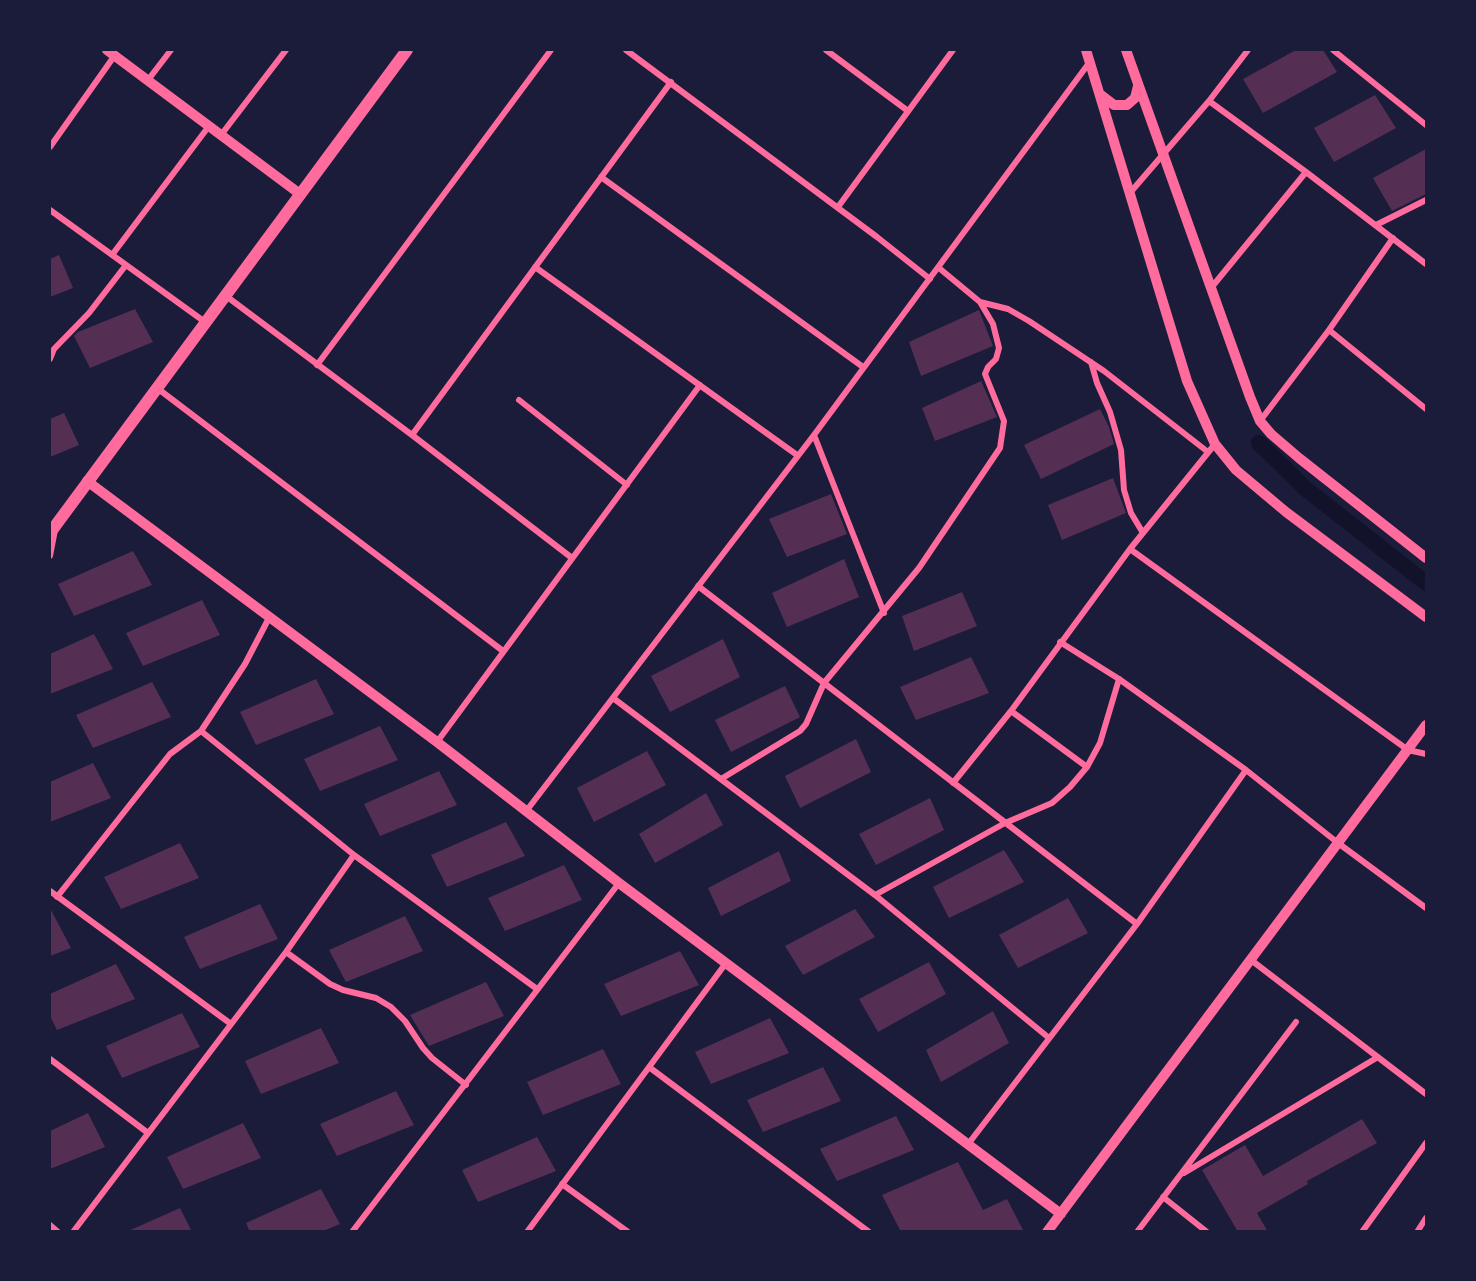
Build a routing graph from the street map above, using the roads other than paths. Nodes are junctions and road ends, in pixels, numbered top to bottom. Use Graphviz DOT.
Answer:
graph roads {
  1 [pos="171,50"];
  2 [pos="286,50"];
  3 [pos="407,50"];
  4 [pos="551,50"];
  5 [pos="626,50"];
  6 [pos="826,50"];
  7 [pos="953,50"];
  8 [pos="1086,50"];
  9 [pos="1126,50"];
  10 [pos="1248,50"];
  11 [pos="1334,50"];
  12 [pos="111,52"];
  13 [pos="1089,63"];
  14 [pos="148,80"];
  15 [pos="671,82"];
  16 [pos="1138,82"];
  17 [pos="1099,93"];
  18 [pos="1209,102"];
  19 [pos="908,111"];
  20 [pos="1426,125"];
  21 [pos="209,126"];
  22 [pos="221,135"];
  23 [pos="50,147"];
  24 [pos="1163,154"];
  25 [pos="1306,172"];
  26 [pos="601,177"];
  27 [pos="300,194"];
  28 [pos="1129,194"];
  29 [pos="1426,200"];
  30 [pos="838,207"];
  31 [pos="50,210"];
  32 [pos="1376,225"];
  33 [pos="1393,238"];
  34 [pos="112,255"];
  35 [pos="1426,264"];
  36 [pos="126,265"];
  37 [pos="535,267"];
  38 [pos="939,268"];
  39 [pos="930,279"];
  40 [pos="1211,289"];
  41 [pos="225,295"];
  42 [pos="980,302"];
  43 [pos="205,322"];
  44 [pos="1329,330"];
  45 [pos="50,359"];
  46 [pos="1091,362"];
  47 [pos="317,365"];
  48 [pos="863,367"];
  49 [pos="700,386"];
  50 [pos="156,387"];
  51 [pos="519,400"];
  52 [pos="1426,409"];
  53 [pos="1260,421"];
  54 [pos="412,435"];
  55 [pos="813,435"];
  56 [pos="1212,448"];
  57 [pos="796,455"];
  58 [pos="87,481"];
  59 [pos="627,484"];
  60 [pos="53,528"];
  61 [pos="1143,533"];
  62 [pos="1130,549"];
  63 [pos="50,556"];
  64 [pos="572,558"];
  65 [pos="1426,558"];
  66 [pos="698,586"];
  67 [pos="884,613"];
  68 [pos="270,616"];
  69 [pos="1426,617"];
  70 [pos="1060,642"];
  71 [pos="502,651"];
  72 [pos="1119,679"];
  73 [pos="824,683"];
  74 [pos="613,698"];
  75 [pos="1011,711"];
  76 [pos="1426,725"];
  77 [pos="201,731"];
  78 [pos="437,742"];
  79 [pos="1408,750"];
  80 [pos="1426,754"];
  81 [pos="1087,767"];
  82 [pos="1246,770"];
  83 [pos="721,779"];
  84 [pos="953,783"];
  85 [pos="527,810"];
  86 [pos="1005,823"];
  87 [pos="1338,843"];
  88 [pos="354,855"];
  89 [pos="619,883"];
  90 [pos="50,891"];
  91 [pos="875,895"];
  92 [pos="57,897"];
  93 [pos="1426,908"];
  94 [pos="1137,924"];
  95 [pos="286,952"];
  96 [pos="1251,960"];
  97 [pos="726,963"];
  98 [pos="537,989"];
  99 [pos="1296,1022"];
  100 [pos="231,1024"];
  101 [pos="1049,1038"];
  102 [pos="1378,1057"];
  103 [pos="50,1059"];
  104 [pos="649,1067"];
  105 [pos="466,1085"];
  106 [pos="1426,1094"];
  107 [pos="147,1133"];
  108 [pos="969,1143"];
  109 [pos="1426,1143"];
  110 [pos="1180,1175"];
  111 [pos="562,1184"];
  112 [pos="1163,1197"];
  113 [pos="1061,1214"];
  114 [pos="1426,1218"];
  115 [pos="50,1225"];
  116 [pos="58,1232"];
  117 [pos="73,1232"];
  118 [pos="352,1232"];
  119 [pos="527,1232"];
  120 [pos="627,1232"];
  121 [pos="869,1232"];
  122 [pos="1047,1232"];
  123 [pos="1137,1232"];
  124 [pos="1207,1232"];
  125 [pos="1362,1232"];
  126 [pos="1417,1232"];
  1 -- 14 [label="street"];
  2 -- 22 [label="street"];
  3 -- 27 [label="main road"];
  4 -- 47 [label="street"];
  5 -- 15 [label="street"];
  6 -- 19 [label="street"];
  7 -- 19 [label="street"];
  8 -- 13 [label="street"];
  9 -- 16 [label="street"];
  10 -- 18 [label="street"];
  11 -- 20 [label="street"];
  12 -- 14 [label="street"];
  12 -- 23 [label="street"];
  13 -- 17 [label="street"];
  13 -- 38 [label="street"];
  14 -- 21 [label="street"];
  15 -- 26 [label="street"];
  15 -- 30 [label="street"];
  16 -- 17 [label="street"];
  16 -- 24 [label="street"];
  17 -- 28 [label="street"];
  18 -- 24 [label="street"];
  18 -- 25 [label="street"];
  19 -- 30 [label="street"];
  21 -- 22 [label="street"];
  21 -- 34 [label="street"];
  22 -- 27 [label="street"];
  24 -- 28 [label="street"];
  24 -- 40 [label="street"];
  25 -- 32 [label="street"];
  25 -- 40 [label="street"];
  26 -- 37 [label="street"];
  26 -- 48 [label="street"];
  27 -- 41 [label="main road"];
  28 -- 56 [label="street"];
  29 -- 32 [label="street"];
  30 -- 39 [label="street"];
  31 -- 34 [label="street"];
  32 -- 33 [label="street"];
  33 -- 35 [label="street"];
  33 -- 44 [label="street"];
  34 -- 36 [label="street"];
  36 -- 43 [label="street"];
  36 -- 45 [label="street"];
  37 -- 49 [label="street"];
  37 -- 54 [label="street"];
  38 -- 39 [label="street"];
  38 -- 42 [label="street"];
  39 -- 48 [label="street"];
  40 -- 53 [label="street"];
  41 -- 43 [label="main road"];
  41 -- 47 [label="street"];
  42 -- 46 [label="street"];
  42 -- 67 [label="street"];
  43 -- 50 [label="main road"];
  44 -- 52 [label="street"];
  44 -- 53 [label="street"];
  46 -- 56 [label="street"];
  46 -- 61 [label="street"];
  47 -- 54 [label="street"];
  48 -- 55 [label="street"];
  49 -- 57 [label="street"];
  49 -- 59 [label="street"];
  50 -- 58 [label="main road"];
  50 -- 71 [label="street"];
  51 -- 59 [label="street"];
  53 -- 65 [label="street"];
  54 -- 64 [label="street"];
  55 -- 57 [label="street"];
  55 -- 67 [label="street"];
  56 -- 61 [label="street"];
  56 -- 69 [label="street"];
  57 -- 66 [label="street"];
  58 -- 60 [label="main road"];
  58 -- 68 [label="street"];
  59 -- 64 [label="street"];
  60 -- 63 [label="street"];
  61 -- 62 [label="street"];
  62 -- 70 [label="street"];
  62 -- 79 [label="street"];
  64 -- 71 [label="street"];
  66 -- 73 [label="street"];
  66 -- 74 [label="street"];
  67 -- 73 [label="street"];
  68 -- 77 [label="street"];
  68 -- 78 [label="street"];
  70 -- 72 [label="street"];
  70 -- 75 [label="street"];
  71 -- 78 [label="street"];
  72 -- 81 [label="street"];
  72 -- 82 [label="street"];
  73 -- 83 [label="street"];
  73 -- 84 [label="street"];
  74 -- 83 [label="street"];
  74 -- 85 [label="street"];
  75 -- 81 [label="street"];
  75 -- 84 [label="street"];
  76 -- 79 [label="street"];
  77 -- 88 [label="street"];
  77 -- 92 [label="street"];
  78 -- 85 [label="street"];
  79 -- 80 [label="street"];
  79 -- 87 [label="street"];
  81 -- 86 [label="street"];
  82 -- 87 [label="street"];
  82 -- 94 [label="street"];
  83 -- 91 [label="street"];
  84 -- 86 [label="street"];
  85 -- 89 [label="street"];
  86 -- 91 [label="street"];
  86 -- 94 [label="street"];
  87 -- 93 [label="street"];
  87 -- 96 [label="street"];
  88 -- 95 [label="street"];
  88 -- 98 [label="street"];
  89 -- 97 [label="street"];
  89 -- 98 [label="street"];
  90 -- 92 [label="street"];
  91 -- 101 [label="street"];
  92 -- 100 [label="street"];
  94 -- 101 [label="street"];
  95 -- 100 [label="street"];
  95 -- 105 [label="street"];
  96 -- 102 [label="street"];
  96 -- 113 [label="street"];
  97 -- 104 [label="street"];
  97 -- 108 [label="street"];
  98 -- 105 [label="street"];
  99 -- 110 [label="street"];
  100 -- 107 [label="street"];
  101 -- 108 [label="street"];
  102 -- 106 [label="street"];
  102 -- 110 [label="street"];
  103 -- 107 [label="street"];
  104 -- 111 [label="street"];
  104 -- 121 [label="street"];
  105 -- 118 [label="street"];
  107 -- 117 [label="street"];
  108 -- 113 [label="street"];
  109 -- 125 [label="street"];
  110 -- 112 [label="street"];
  111 -- 119 [label="street"];
  111 -- 120 [label="street"];
  112 -- 123 [label="street"];
  112 -- 124 [label="street"];
  113 -- 122 [label="street"];
  114 -- 126 [label="street"];
  115 -- 116 [label="street"];
}
